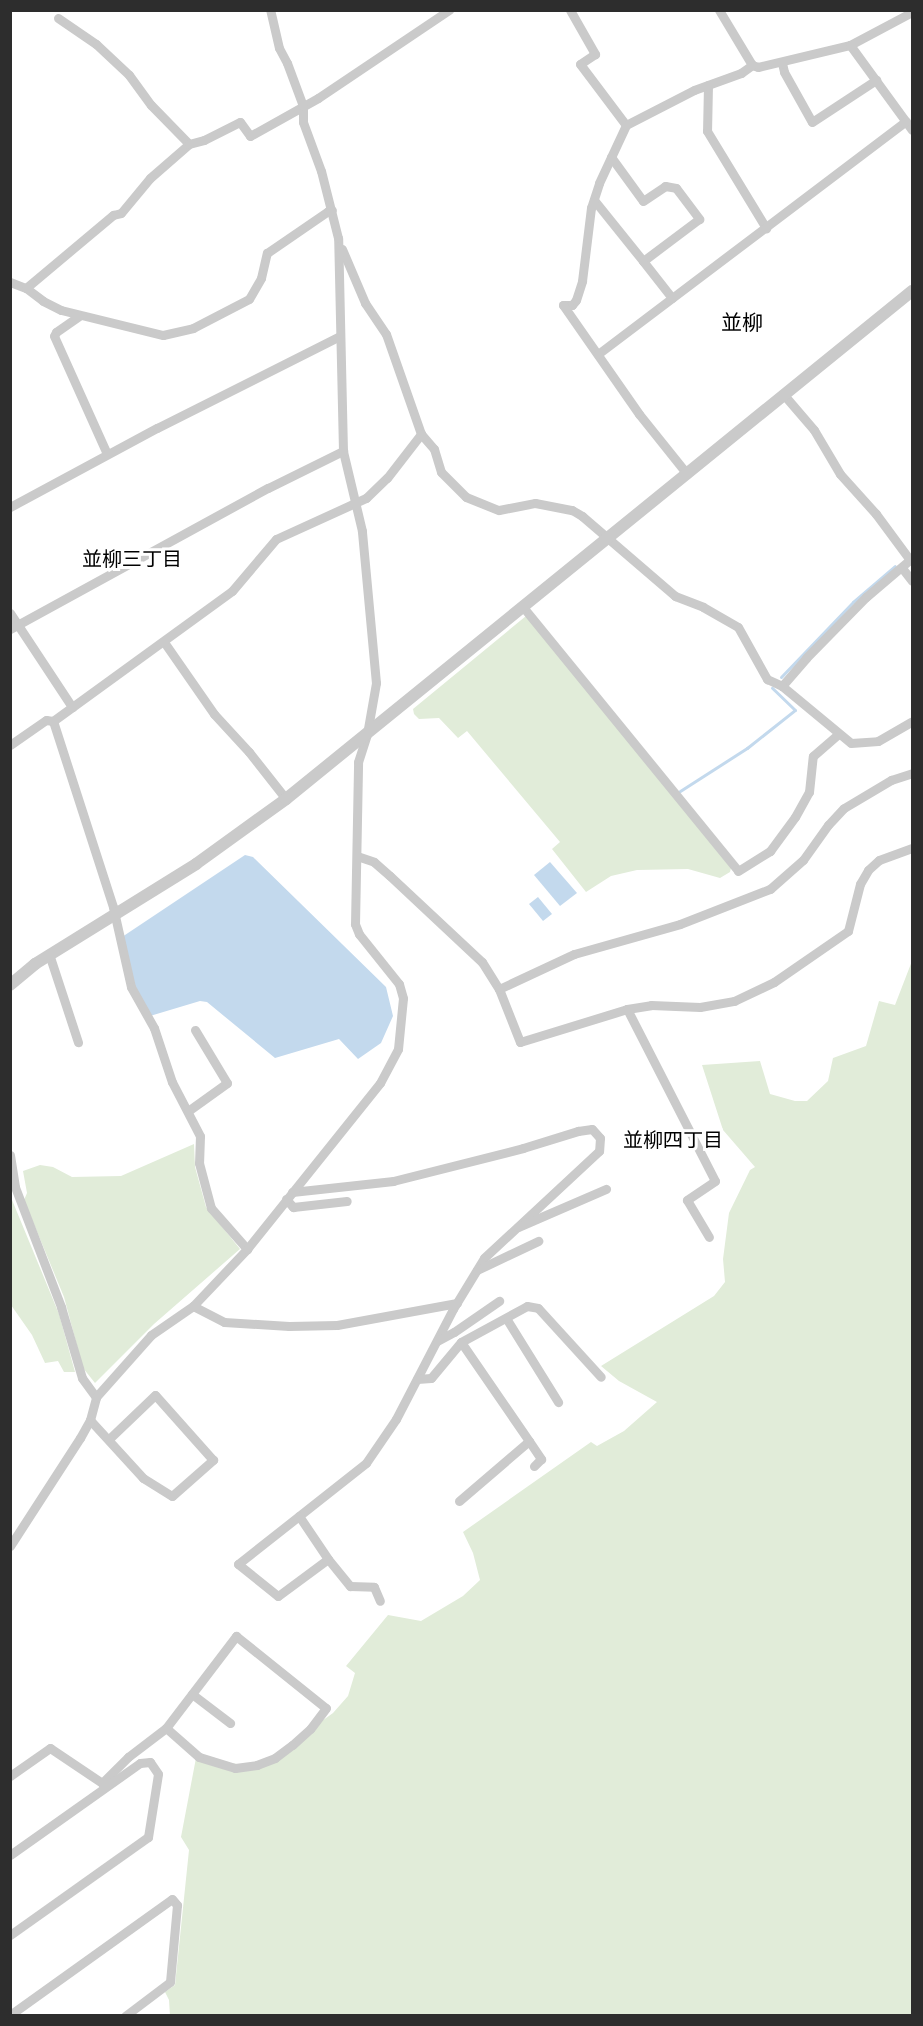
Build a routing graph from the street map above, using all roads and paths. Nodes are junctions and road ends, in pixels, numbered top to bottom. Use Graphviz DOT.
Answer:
graph roads {
  1 [pos="270,10"];
  2 [pos="449,10"];
  3 [pos="570,10"];
  4 [pos="719,10"];
  5 [pos="912,12"];
  6 [pos="58,18"];
  7 [pos="849,45"];
  8 [pos="782,63"];
  9 [pos="752,65"];
  10 [pos="876,80"];
  11 [pos="708,85"];
  12 [pos="303,106"];
  13 [pos="906,121"];
  14 [pos="626,125"];
  15 [pos="912,130"];
  16 [pos="189,144"];
  17 [pos="611,157"];
  18 [pos="594,200"];
  19 [pos="332,210"];
  20 [pos="765,228"];
  21 [pos="338,238"];
  22 [pos="643,261"];
  23 [pos="10,282"];
  24 [pos="26,288"];
  25 [pos="912,291"];
  26 [pos="672,298"];
  27 [pos="79,316"];
  28 [pos="338,337"];
  29 [pos="598,354"];
  30 [pos="784,395"];
  31 [pos="421,434"];
  32 [pos="343,451"];
  33 [pos="107,454"];
  34 [pos="687,474"];
  35 [pos="354,503"];
  36 [pos="10,507"];
  37 [pos="607,538"];
  38 [pos="911,559"];
  39 [pos="902,568"];
  40 [pos="912,581"];
  41 [pos="523,607"];
  42 [pos="10,613"];
  43 [pos="14,627"];
  44 [pos="164,642"];
  45 [pos="782,686"];
  46 [pos="72,707"];
  47 [pos="53,721"];
  48 [pos="912,721"];
  49 [pos="367,734"];
  50 [pos="838,734"];
  51 [pos="10,745"];
  52 [pos="912,773"];
  53 [pos="286,799"];
  54 [pos="912,848"];
  55 [pos="357,856"];
  56 [pos="115,914"];
  57 [pos="49,954"];
  58 [pos="10,985"];
  59 [pos="499,989"];
  60 [pos="627,1009"];
  61 [pos="195,1030"];
  62 [pos="78,1042"];
  63 [pos="188,1110"];
  64 [pos="10,1155"];
  65 [pos="13,1187"];
  66 [pos="606,1189"];
  67 [pos="289,1195"];
  68 [pos="347,1201"];
  69 [pos="514,1228"];
  70 [pos="709,1237"];
  71 [pos="538,1241"];
  72 [pos="247,1249"];
  73 [pos="477,1270"];
  74 [pos="499,1301"];
  75 [pos="457,1303"];
  76 [pos="193,1306"];
  77 [pos="506,1318"];
  78 [pos="436,1341"];
  79 [pos="461,1342"];
  80 [pos="600,1377"];
  81 [pos="417,1378"];
  82 [pos="96,1397"];
  83 [pos="558,1402"];
  84 [pos="90,1420"];
  85 [pos="109,1439"];
  86 [pos="529,1441"];
  87 [pos="534,1466"];
  88 [pos="459,1501"];
  89 [pos="299,1516"];
  90 [pos="10,1546"];
  91 [pos="328,1559"];
  92 [pos="380,1601"];
  93 [pos="192,1694"];
  94 [pos="230,1723"];
  95 [pos="166,1728"];
  96 [pos="10,1776"];
  97 [pos="104,1785"];
  98 [pos="10,1856"];
  99 [pos="10,1935"];
  100 [pos="128,2014"];
  101 [pos="10,2015"];
  1 -- 12 [label="street"];
  2 -- 12 [label="street"];
  3 -- 14 [label="street"];
  4 -- 9 [label="street"];
  5 -- 7 [label="street"];
  6 -- 16 [label="street"];
  7 -- 8 [label="street"];
  7 -- 10 [label="street"];
  8 -- 9 [label="street"];
  8 -- 10 [label="street"];
  9 -- 11 [label="street"];
  10 -- 13 [label="street"];
  11 -- 14 [label="street"];
  11 -- 20 [label="street"];
  12 -- 16 [label="street"];
  12 -- 19 [label="street"];
  13 -- 15 [label="street"];
  13 -- 20 [label="street"];
  14 -- 17 [label="street"];
  16 -- 24 [label="street"];
  17 -- 18 [label="street"];
  17 -- 22 [label="street"];
  18 -- 22 [label="street"];
  18 -- 29 [label="street"];
  19 -- 21 [label="street"];
  19 -- 27 [label="street"];
  20 -- 26 [label="street"];
  21 -- 28 [label="street"];
  21 -- 31 [label="street"];
  22 -- 26 [label="street"];
  23 -- 24 [label="street"];
  24 -- 27 [label="street"];
  25 -- 30 [label="street"];
  26 -- 29 [label="street"];
  27 -- 33 [label="street"];
  28 -- 32 [label="street"];
  28 -- 33 [label="street"];
  29 -- 34 [label="street"];
  30 -- 34 [label="street"];
  30 -- 38 [label="street"];
  31 -- 35 [label="street"];
  31 -- 37 [label="street"];
  32 -- 35 [label="street"];
  32 -- 43 [label="street"];
  33 -- 36 [label="street"];
  34 -- 37 [label="street"];
  35 -- 44 [label="street"];
  35 -- 49 [label="street"];
  37 -- 41 [label="street"];
  37 -- 45 [label="street"];
  38 -- 39 [label="street"];
  39 -- 40 [label="street"];
  39 -- 45 [label="street"];
  41 -- 49 [label="street"];
  41 -- 50 [label="street"];
  42 -- 43 [label="street"];
  43 -- 46 [label="street"];
  44 -- 46 [label="street"];
  44 -- 53 [label="street"];
  45 -- 50 [label="street"];
  46 -- 47 [label="street"];
  47 -- 51 [label="street"];
  47 -- 56 [label="street"];
  48 -- 50 [label="street"];
  49 -- 53 [label="street"];
  49 -- 55 [label="street"];
  52 -- 59 [label="street"];
  53 -- 56 [label="street"];
  54 -- 60 [label="street"];
  55 -- 59 [label="street"];
  55 -- 67 [label="street"];
  56 -- 57 [label="street"];
  56 -- 63 [label="street"];
  57 -- 58 [label="street"];
  57 -- 62 [label="street"];
  59 -- 60 [label="street"];
  60 -- 70 [label="street"];
  61 -- 63 [label="street"];
  63 -- 72 [label="street"];
  64 -- 65 [label="street"];
  65 -- 82 [label="street"];
  66 -- 69 [label="street"];
  67 -- 68 [label="street"];
  67 -- 69 [label="street"];
  67 -- 72 [label="street"];
  69 -- 73 [label="street"];
  71 -- 73 [label="street"];
  72 -- 76 [label="street"];
  73 -- 75 [label="street"];
  74 -- 78 [label="street"];
  75 -- 76 [label="street"];
  75 -- 78 [label="street"];
  76 -- 82 [label="street"];
  77 -- 79 [label="street"];
  77 -- 80 [label="street"];
  77 -- 83 [label="street"];
  78 -- 81 [label="street"];
  79 -- 81 [label="street"];
  79 -- 86 [label="street"];
  81 -- 89 [label="street"];
  82 -- 84 [label="street"];
  84 -- 85 [label="street"];
  84 -- 90 [label="street"];
  85 -- 85 [label="street"];
  86 -- 87 [label="street"];
  86 -- 88 [label="street"];
  89 -- 91 [label="street"];
  89 -- 91 [label="street"];
  91 -- 92 [label="street"];
  93 -- 94 [label="street"];
  93 -- 95 [label="street"];
  93 -- 95 [label="street"];
  95 -- 97 [label="street"];
  96 -- 97 [label="street"];
  97 -- 98 [label="street"];
  97 -- 99 [label="street"];
  100 -- 101 [label="street"];
}
